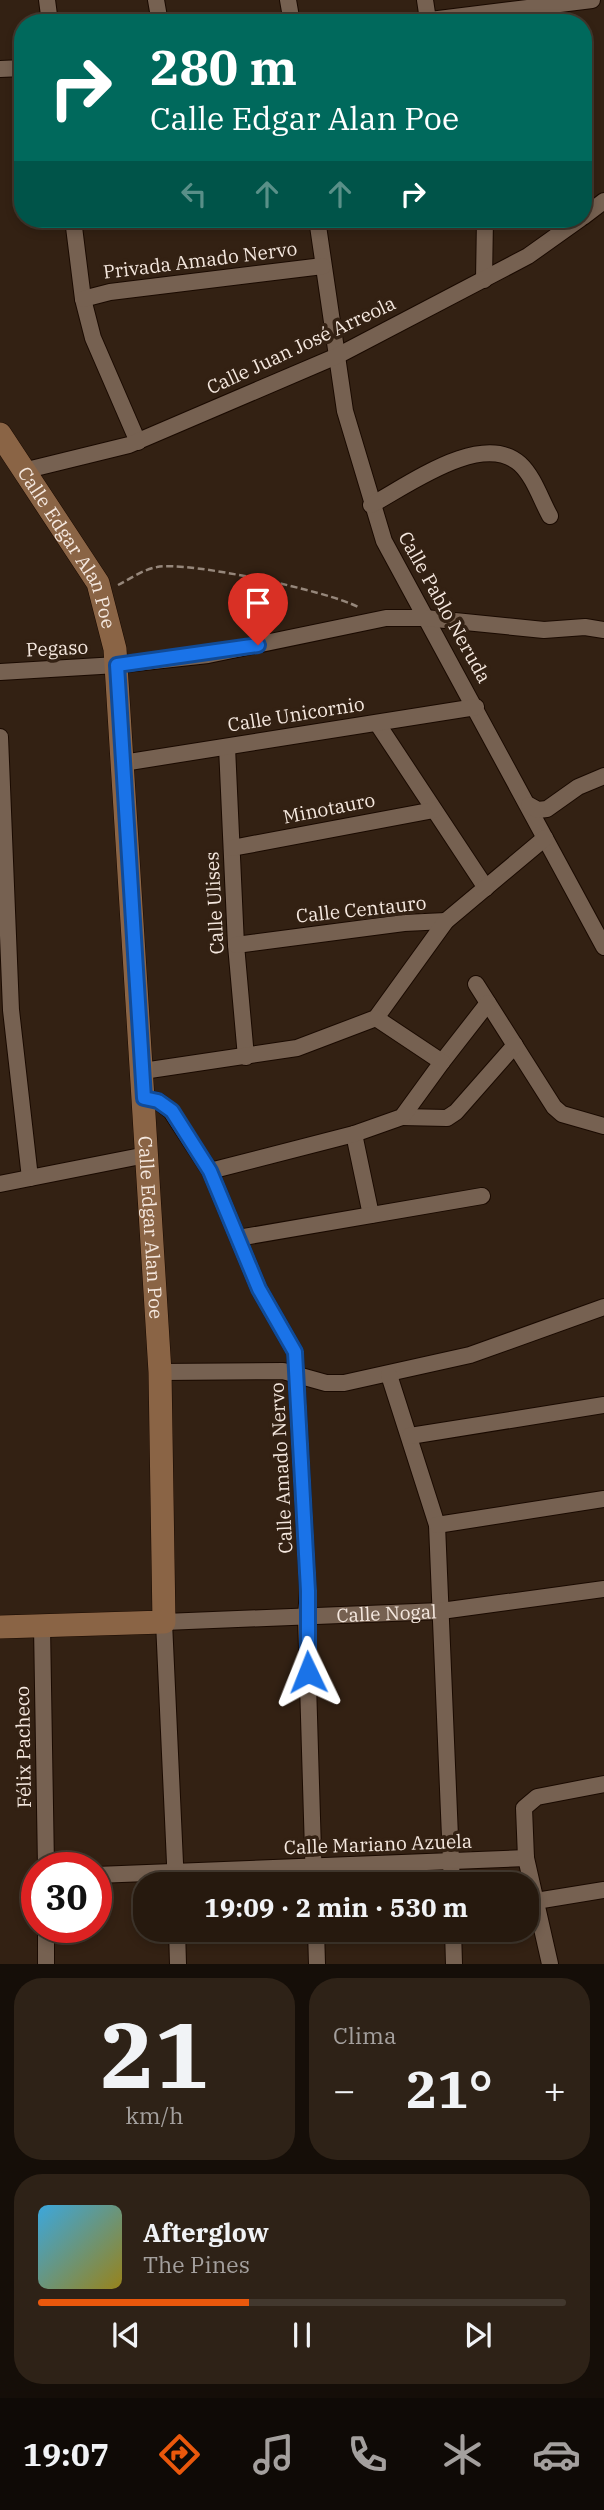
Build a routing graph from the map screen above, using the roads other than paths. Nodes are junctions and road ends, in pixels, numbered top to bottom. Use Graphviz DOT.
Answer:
graph roads {
  1 [pos="592,0"];
  2 [pos="551,2"];
  3 [pos="505,14"];
  4 [pos="74,228"];
  5 [pos="318,228"];
  6 [pos="485,228"];
  7 [pos="567,228"];
  8 [pos="323,266"];
  9 [pos="484,279"];
  10 [pos="83,299"];
  11 [pos="337,356"];
  12 [pos="0,434"];
  13 [pos="138,442"];
  14 [pos="23,471"];
  15 [pos="371,505"];
  16 [pos="550,516"];
  17 [pos="425,618"];
  18 [pos="604,631"];
  19 [pos="117,665"];
  20 [pos="0,672"];
  21 [pos="476,707"];
  22 [pos="377,723"];
  23 [pos="0,737"];
  24 [pos="227,747"];
  25 [pos="123,763"];
  26 [pos="604,776"];
  27 [pos="529,805"];
  28 [pos="434,810"];
  29 [pos="545,838"];
  30 [pos="232,848"];
  31 [pos="486,888"];
  32 [pos="446,921"];
  33 [pos="236,944"];
  34 [pos="603,945"];
  35 [pos="476,984"];
  36 [pos="488,1003"];
  37 [pos="376,1018"];
  38 [pos="515,1045"];
  39 [pos="246,1058"];
  40 [pos="442,1062"];
  41 [pos="143,1071"];
  42 [pos="144,1098"];
  43 [pos="402,1118"];
  44 [pos="604,1126"];
  45 [pos="354,1134"];
  46 [pos="146,1155"];
  47 [pos="210,1171"];
  48 [pos="30,1178"];
  49 [pos="0,1184"];
  50 [pos="482,1196"];
  51 [pos="371,1215"];
  52 [pos="238,1238"];
  53 [pos="604,1307"];
  54 [pos="160,1372"];
  55 [pos="297,1374"];
  56 [pos="389,1375"];
  57 [pos="604,1405"];
  58 [pos="410,1436"];
  59 [pos="604,1499"];
  60 [pos="437,1525"];
  61 [pos="604,1590"];
  62 [pos="441,1611"];
  63 [pos="306,1616"];
  64 [pos="164,1622"];
  65 [pos="42,1626"];
  66 [pos="0,1627"];
  67 [pos="604,1784"];
  68 [pos="46,1852"];
  69 [pos="526,1858"];
  70 [pos="452,1862"];
  71 [pos="313,1867"];
  72 [pos="176,1872"];
  73 [pos="256,1872"];
  74 [pos="313,1872"];
  75 [pos="452,1872"];
  76 [pos="529,1872"];
  77 [pos="112,1876"];
  78 [pos="133,1877"];
  79 [pos="604,1891"];
  80 [pos="539,1901"];
  81 [pos="539,1914"];
  82 [pos="177,1942"];
  83 [pos="316,1942"];
  84 [pos="453,1942"];
  85 [pos="46,1943"];
  86 [pos="46,1964"];
  87 [pos="178,1964"];
  88 [pos="317,1964"];
  89 [pos="454,1964"];
  90 [pos="550,1964"];
  1 -- 2 [label="street"];
  2 -- 3 [label="street"];
  4 -- 10 [label="street"];
  5 -- 8 [label="street, Calle Pablo Neruda"];
  6 -- 9 [label="street"];
  7 -- 9 [label="street, Calle Juan José Arreola"];
  8 -- 10 [label="street, Privada Amado Nervo"];
  8 -- 11 [label="street, Calle Pablo Neruda"];
  9 -- 11 [label="street, Calle Juan José Arreola"];
  10 -- 13 [label="street"];
  11 -- 13 [label="street, Calle Juan José Arreola"];
  11 -- 15 [label="street, Calle Pablo Neruda"];
  12 -- 14 [label="street, Calle Edgar Alan Poe"];
  13 -- 14 [label="street, Calle Juan José Arreola"];
  14 -- 19 [label="street, Calle Edgar Alan Poe"];
  15 -- 16 [label="street"];
  15 -- 17 [label="street, Calle Pablo Neruda"];
  17 -- 18 [label="street, Pegaso"];
  17 -- 19 [label="street, Pegaso"];
  17 -- 21 [label="street, Calle Pablo Neruda"];
  19 -- 20 [label="street, Pegaso"];
  19 -- 25 [label="street, Calle Edgar Alan Poe"];
  21 -- 22 [label="street, Calle Unicornio"];
  21 -- 27 [label="street, Calle Pablo Neruda"];
  22 -- 24 [label="street, Calle Unicornio"];
  22 -- 28 [label="street"];
  23 -- 48 [label="street"];
  24 -- 25 [label="street, Calle Unicornio"];
  24 -- 30 [label="street, Calle Ulises"];
  25 -- 41 [label="street, Calle Edgar Alan Poe"];
  26 -- 27 [label="street"];
  27 -- 29 [label="street, Calle Pablo Neruda"];
  28 -- 30 [label="street, Minotauro"];
  28 -- 31 [label="street"];
  29 -- 31 [label="street, Calle Centauro"];
  29 -- 34 [label="street, Calle Pablo Neruda"];
  30 -- 33 [label="street, Calle Ulises"];
  31 -- 32 [label="street, Calle Centauro"];
  32 -- 33 [label="street, Calle Centauro"];
  32 -- 37 [label="street"];
  33 -- 39 [label="street, Calle Ulises"];
  35 -- 36 [label="street"];
  36 -- 38 [label="street"];
  36 -- 40 [label="street"];
  37 -- 39 [label="street"];
  37 -- 40 [label="street"];
  38 -- 43 [label="street"];
  38 -- 44 [label="street"];
  39 -- 41 [label="street"];
  40 -- 43 [label="street"];
  41 -- 42 [label="street, Calle Edgar Alan Poe"];
  42 -- 46 [label="street, Calle Edgar Alan Poe"];
  42 -- 47 [label="street, Calle Amado Nervo"];
  43 -- 45 [label="street"];
  45 -- 47 [label="street"];
  45 -- 51 [label="street"];
  46 -- 48 [label="street"];
  46 -- 54 [label="street, Calle Edgar Alan Poe"];
  47 -- 52 [label="street, Calle Amado Nervo"];
  48 -- 49 [label="street"];
  50 -- 51 [label="street"];
  51 -- 52 [label="street"];
  52 -- 55 [label="street, Calle Amado Nervo"];
  53 -- 56 [label="street"];
  54 -- 55 [label="street"];
  54 -- 64 [label="street, Calle Edgar Alan Poe"];
  55 -- 56 [label="street"];
  55 -- 63 [label="street, Calle Amado Nervo"];
  56 -- 58 [label="street"];
  57 -- 58 [label="street"];
  58 -- 60 [label="street"];
  59 -- 60 [label="street"];
  60 -- 62 [label="street"];
  61 -- 62 [label="street, Calle Nogal"];
  62 -- 63 [label="street, Calle Nogal"];
  62 -- 70 [label="street"];
  63 -- 64 [label="street, Calle Nogal"];
  63 -- 71 [label="street, Calle Amado Nervo"];
  64 -- 65 [label="street, Calle Nogal"];
  64 -- 72 [label="street, Calle Edgar Alan Poe"];
  65 -- 66 [label="street, Calle Nogal"];
  65 -- 68 [label="street, Félix Pacheco"];
  67 -- 69 [label="street"];
  69 -- 70 [label="street, Calle Mariano Azuela"];
  69 -- 76 [label="street"];
  70 -- 71 [label="street, Calle Mariano Azuela"];
  70 -- 75 [label="street"];
  71 -- 73 [label="street, Calle Mariano Azuela"];
  71 -- 74 [label="street, Calle Amado Nervo"];
  77 -- 78 [label="street, Calle Mariano Azuela"];
  79 -- 80 [label="street"];
  81 -- 90 [label="street"];
  82 -- 87 [label="street"];
  83 -- 88 [label="street"];
  84 -- 89 [label="street"];
  85 -- 86 [label="street"];
}
